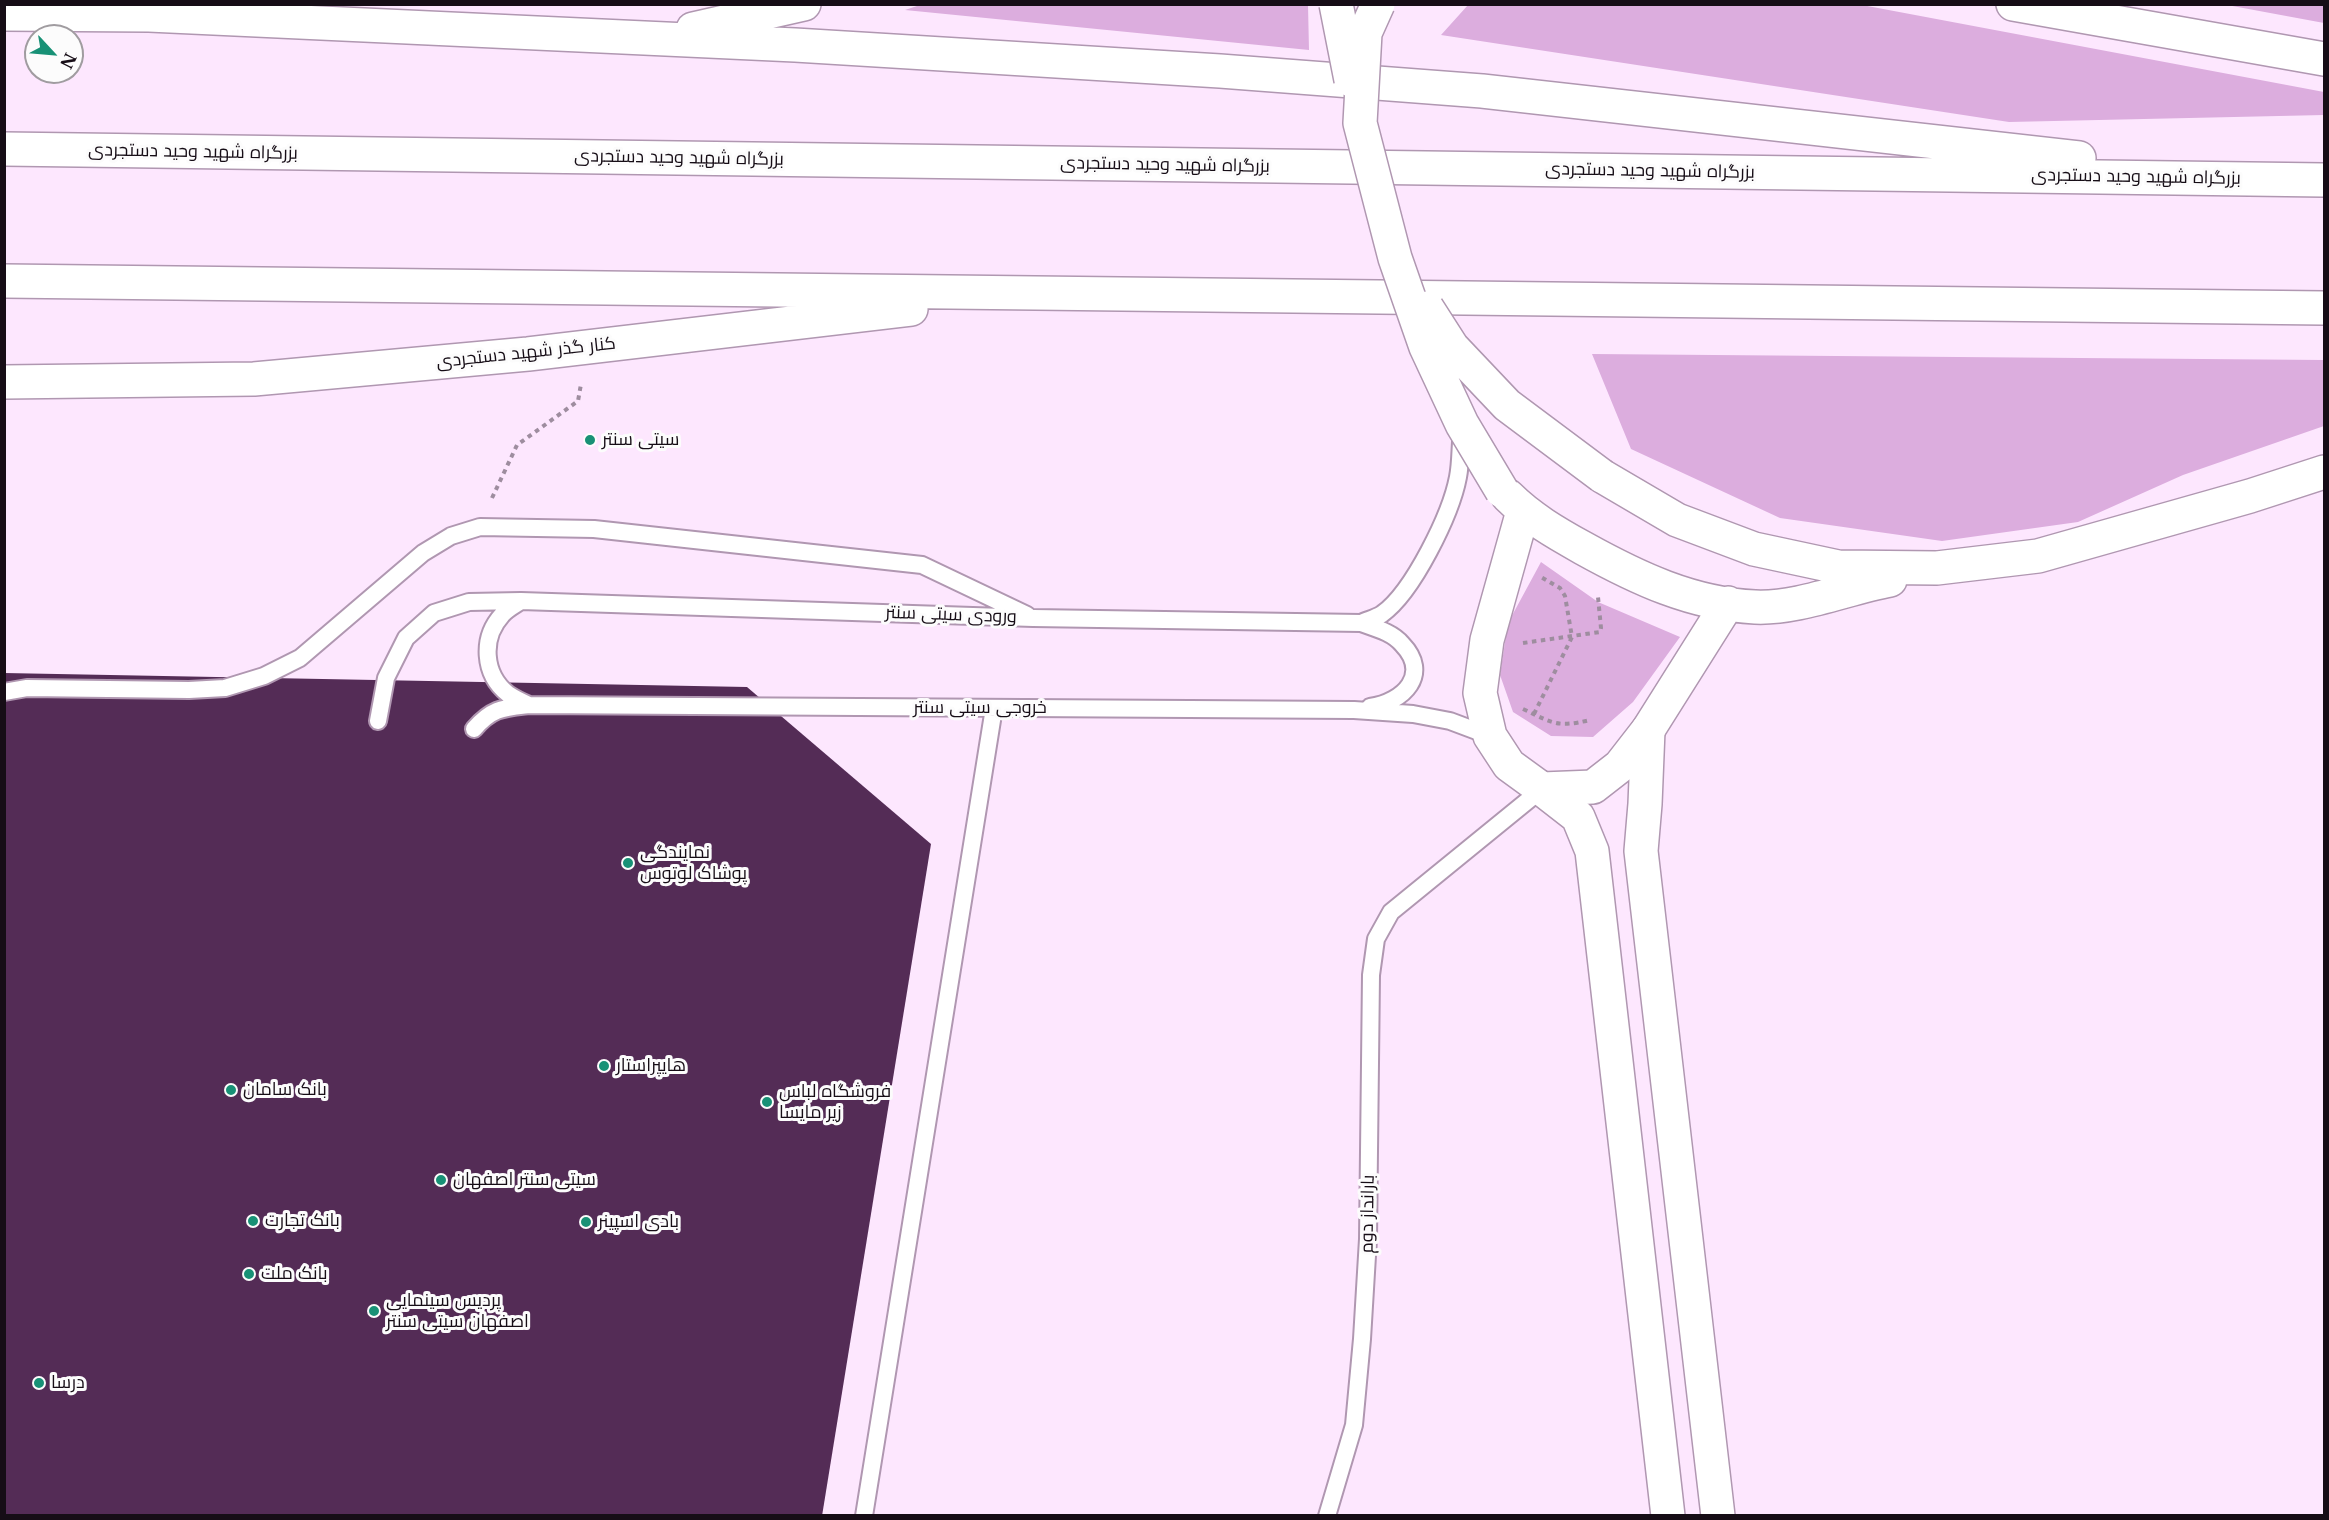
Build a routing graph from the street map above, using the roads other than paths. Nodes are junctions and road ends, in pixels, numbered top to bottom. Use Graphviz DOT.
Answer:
graph roads {
  1 [pos="50,4"];
  2 [pos="804,4"];
  3 [pos="1336,4"];
  4 [pos="1378,4"];
  5 [pos="2013,4"];
  6 [pos="4,14"];
  7 [pos="149,15"];
  8 [pos="650,38"];
  9 [pos="2325,59"];
  10 [pos="1360,123"];
  11 [pos="4,149"];
  12 [pos="2268,179"];
  13 [pos="2325,180"];
  14 [pos="1395,258"];
  15 [pos="4,281"];
  16 [pos="1045,293"];
  17 [pos="2325,308"];
  18 [pos="4,382"];
  19 [pos="1462,424"];
  20 [pos="2325,472"];
  21 [pos="1512,501"];
  22 [pos="1972,564"];
  23 [pos="521,601"];
  24 [pos="1728,603"];
  25 [pos="1033,618"];
  26 [pos="1361,623"];
  27 [pos="4,692"];
  28 [pos="529,705"];
  29 [pos="994,708"];
  30 [pos="1354,710"];
  31 [pos="378,721"];
  32 [pos="474,729"];
  33 [pos="1648,730"];
  34 [pos="1490,736"];
  35 [pos="1542,789"];
  36 [pos="864,1515"];
  37 [pos="1327,1515"];
  38 [pos="1668,1515"];
  39 [pos="1718,1515"];
  1 -- 7 [label="main road"];
  2 -- 8 [label="main road"];
  3 -- 10 [label="main road, bridge"];
  4 -- 10 [label="main road, bridge"];
  5 -- 9 [label="main road"];
  6 -- 7 [label="main road"];
  7 -- 8 [label="main road"];
  8 -- 12 [label="main road"];
  10 -- 14 [label="main road, bridge"];
  11 -- 12 [label="main road, بزرگراه شهید وحید دستجردی"];
  12 -- 13 [label="main road, بزرگراه شهید وحید دستجردی"];
  14 -- 19 [label="main road, bridge"];
  14 -- 22 [label="main road, bridge"];
  15 -- 16 [label="main road"];
  16 -- 17 [label="main road"];
  16 -- 18 [label="main road, کنار گذر شهید دستجردی"];
  19 -- 21 [label="main road, bridge"];
  19 -- 26 [label="lane, ورودی سیتی سنتر"];
  20 -- 22 [label="main road"];
  21 -- 24 [label="main road"];
  21 -- 34 [label="main road"];
  22 -- 24 [label="main road"];
  23 -- 25 [label="lane, ورودی سیتی سنتر"];
  23 -- 28 [label="lane"];
  23 -- 31 [label="lane, ورودی سیتی سنتر"];
  24 -- 33 [label="main road"];
  25 -- 26 [label="lane, ورودی سیتی سنتر"];
  25 -- 27 [label="lane"];
  26 -- 30 [label="lane"];
  28 -- 29 [label="lane, خروجی سیتی سنتر"];
  28 -- 32 [label="lane, خروجی سیتی سنتر"];
  29 -- 30 [label="lane, خروجی سیتی سنتر"];
  29 -- 36 [label="lane"];
  30 -- 34 [label="lane, خروجی سیتی سنتر"];
  33 -- 35 [label="main road"];
  33 -- 39 [label="main road"];
  34 -- 35 [label="main road"];
  35 -- 37 [label="lane, بارانداز دوم"];
  35 -- 38 [label="main road"];
}
